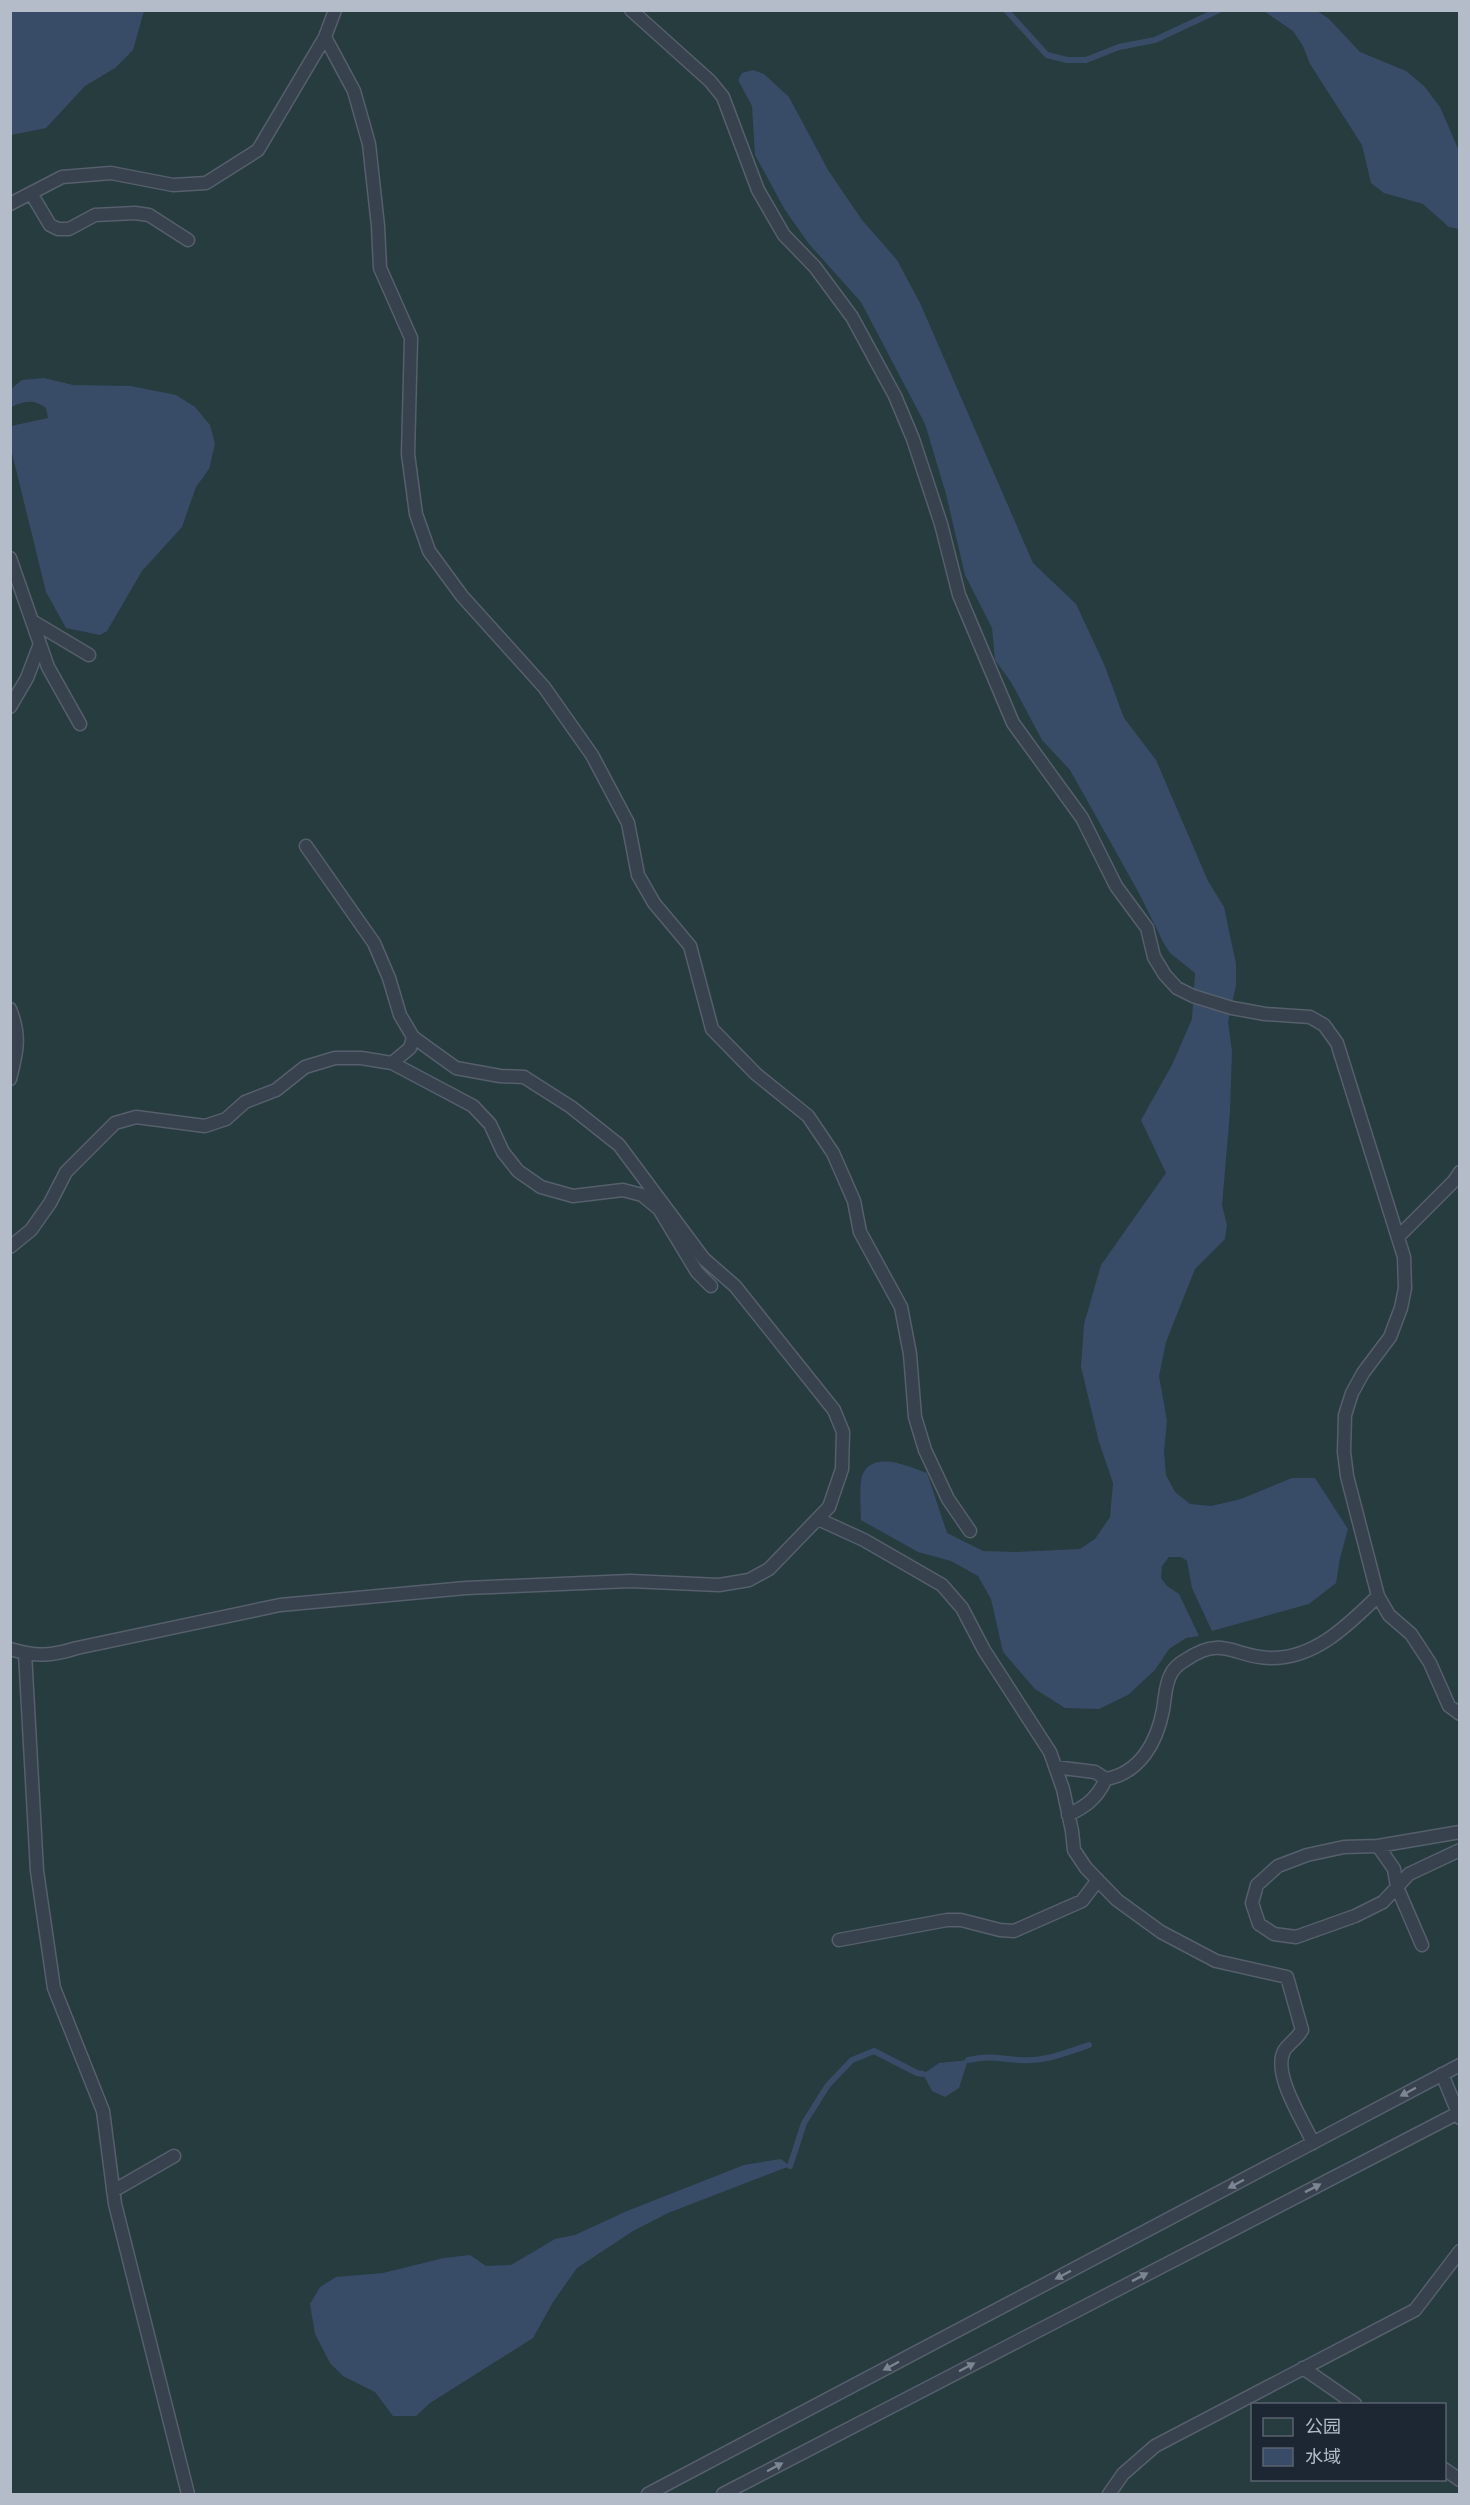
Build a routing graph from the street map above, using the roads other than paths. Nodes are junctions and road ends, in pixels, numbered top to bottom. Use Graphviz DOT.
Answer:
graph roads {
  1 [pos="335,10"];
  2 [pos="632,10"];
  3 [pos="325,37"];
  4 [pos="31,193"];
  5 [pos="10,204"];
  6 [pos="188,240"];
  7 [pos="10,558"];
  8 [pos="32,621"];
  9 [pos="40,644"];
  10 [pos="89,656"];
  11 [pos="10,707"];
  12 [pos="80,724"];
  13 [pos="306,846"];
  14 [pos="10,1009"];
  15 [pos="413,1037"];
  16 [pos="392,1063"];
  17 [pos="10,1078"];
  18 [pos="1460,1172"];
  19 [pos="1398,1237"];
  20 [pos="10,1247"];
  21 [pos="711,1286"];
  22 [pos="818,1519"];
  23 [pos="970,1531"];
  24 [pos="1378,1596"];
  25 [pos="10,1648"];
  26 [pos="25,1653"];
  27 [pos="1460,1714"];
  28 [pos="1055,1767"];
  29 [pos="1106,1779"];
  30 [pos="1068,1815"];
  31 [pos="1460,1832"];
  32 [pos="1378,1846"];
  33 [pos="1460,1850"];
  34 [pos="1098,1880"];
  35 [pos="1397,1887"];
  36 [pos="838,1940"];
  37 [pos="1422,1945"];
  38 [pos="1460,2065"];
  39 [pos="1442,2074"];
  40 [pos="1459,2114"];
  41 [pos="1313,2143"];
  42 [pos="174,2156"];
  43 [pos="113,2191"];
  44 [pos="1460,2251"];
  45 [pos="1303,2367"];
  46 [pos="1354,2403"];
  47 [pos="1446,2470"];
  48 [pos="1460,2480"];
  49 [pos="188,2494"];
  50 [pos="648,2494"];
  51 [pos="723,2494"];
  52 [pos="1109,2494"];
  1 -- 3 [label="lane"];
  2 -- 19 [label="lane"];
  3 -- 4 [label="lane"];
  3 -- 23 [label="lane"];
  4 -- 5 [label="lane"];
  4 -- 6 [label="lane"];
  7 -- 8 [label="lane"];
  8 -- 9 [label="lane"];
  8 -- 10 [label="lane"];
  9 -- 11 [label="lane"];
  9 -- 12 [label="lane"];
  13 -- 15 [label="lane"];
  14 -- 17 [label="lane"];
  15 -- 16 [label="lane"];
  15 -- 22 [label="lane"];
  16 -- 20 [label="lane"];
  16 -- 21 [label="lane"];
  18 -- 19 [label="lane"];
  19 -- 24 [label="lane"];
  22 -- 26 [label="lane"];
  22 -- 28 [label="lane"];
  24 -- 27 [label="lane"];
  24 -- 29 [label="lane"];
  25 -- 26 [label="lane"];
  26 -- 43 [label="lane"];
  28 -- 29 [label="lane"];
  28 -- 30 [label="lane"];
  29 -- 30 [label="lane"];
  30 -- 34 [label="lane"];
  31 -- 32 [label="lane"];
  32 -- 35 [label="lane"];
  32 -- 35 [label="lane"];
  33 -- 35 [label="lane"];
  34 -- 36 [label="lane"];
  34 -- 41 [label="lane"];
  35 -- 37 [label="lane"];
  38 -- 39 [label="lane"];
  39 -- 40 [label="lane"];
  39 -- 41 [label="lane, one-way"];
  51 -- 40 [label="lane, one-way"];
  41 -- 50 [label="lane, one-way"];
  42 -- 43 [label="lane"];
  43 -- 49 [label="lane"];
  44 -- 45 [label="lane"];
  45 -- 46 [label="lane"];
  45 -- 52 [label="lane"];
  47 -- 48 [label="lane"];
}
